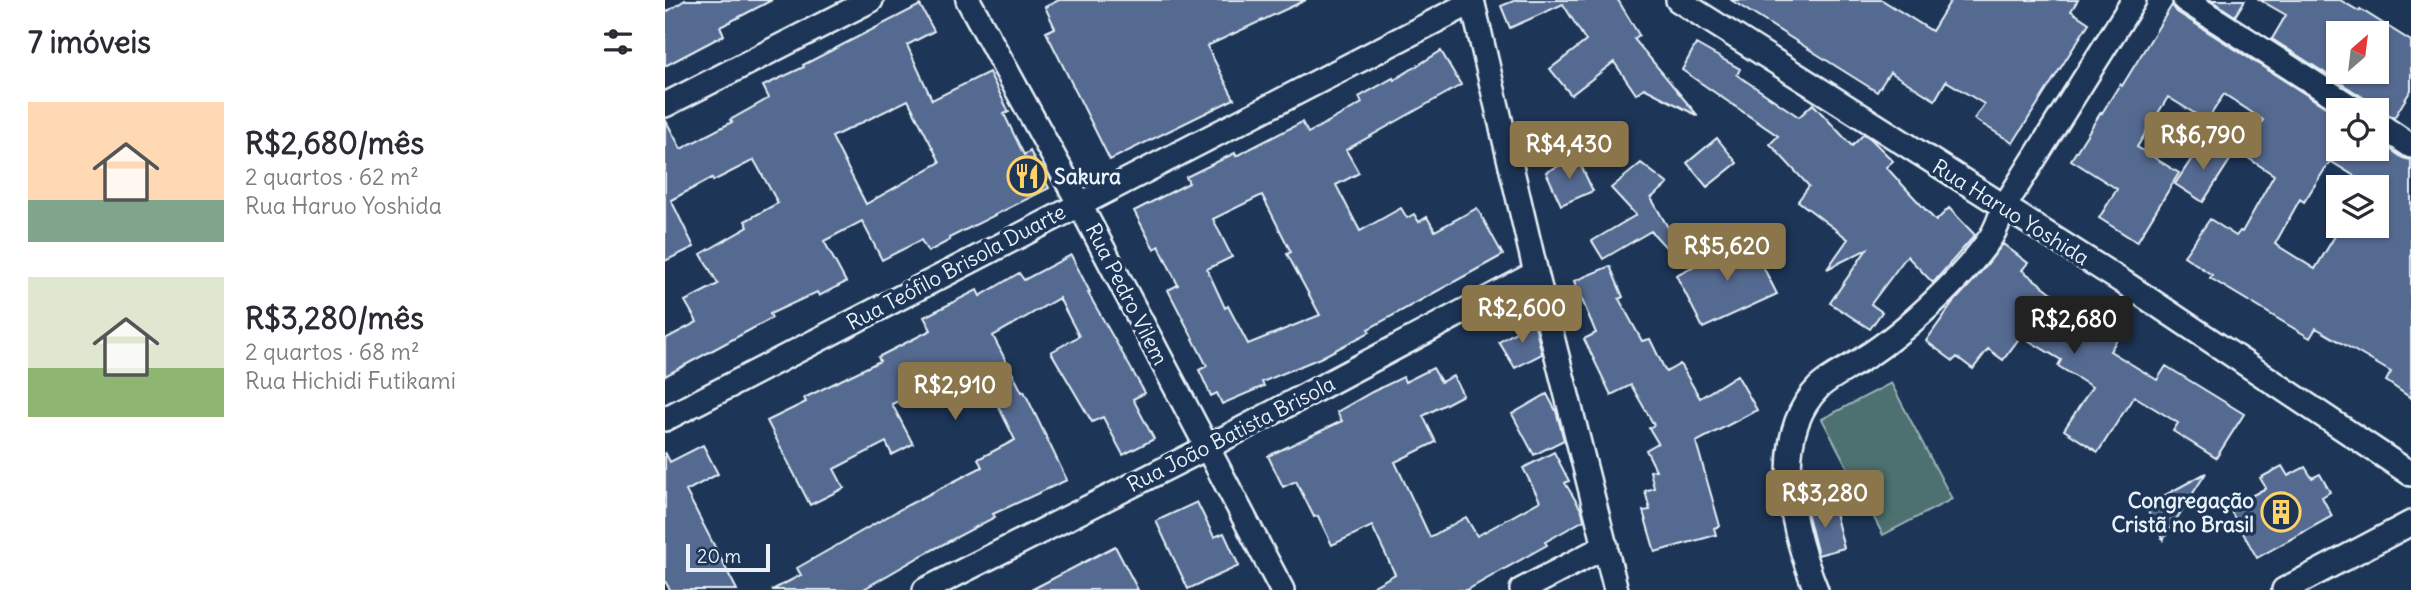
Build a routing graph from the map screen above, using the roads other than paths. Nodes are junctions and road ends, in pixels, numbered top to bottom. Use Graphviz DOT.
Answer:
graph roads {
  1 [pos="871,0"];
  2 [pos="968,0"];
  3 [pos="1678,0"];
  4 [pos="2134,0"];
  5 [pos="2185,0"];
  6 [pos="1472,1"];
  7 [pos="2337,98"];
  8 [pos="665,105"];
  9 [pos="2389,131"];
  10 [pos="2411,146"];
  11 [pos="1079,203"];
  12 [pos="2004,207"];
  13 [pos="1536,273"];
  14 [pos="665,419"];
  15 [pos="1206,448"];
  16 [pos="2411,474"];
  17 [pos="2411,523"];
  18 [pos="1606,546"];
  19 [pos="925,590"];
  20 [pos="1282,590"];
  21 [pos="1522,590"];
  22 [pos="1616,590"];
  23 [pos="1816,590"];
  24 [pos="2284,590"];
  1 -- 8 [label="street"];
  2 -- 11 [label="street, Rua Pedro Vilem"];
  3 -- 12 [label="street, Rua Haruo Yoshida"];
  4 -- 12 [label="street"];
  5 -- 7 [label="street"];
  6 -- 11 [label="street, Rua Teófilo Brisola Duarte"];
  6 -- 13 [label="street"];
  9 -- 10 [label="street"];
  11 -- 14 [label="street, Rua Teófilo Brisola Duarte"];
  11 -- 15 [label="street, Rua Pedro Vilem"];
  12 -- 16 [label="street, Rua Haruo Yoshida"];
  12 -- 23 [label="street"];
  13 -- 15 [label="street, Rua João Batista Brisola"];
  13 -- 18 [label="street"];
  15 -- 19 [label="street, Rua João Batista Brisola"];
  15 -- 20 [label="street, Rua Pedro Vilem"];
  17 -- 24 [label="street"];
  18 -- 21 [label="street"];
  18 -- 22 [label="street"];
}
